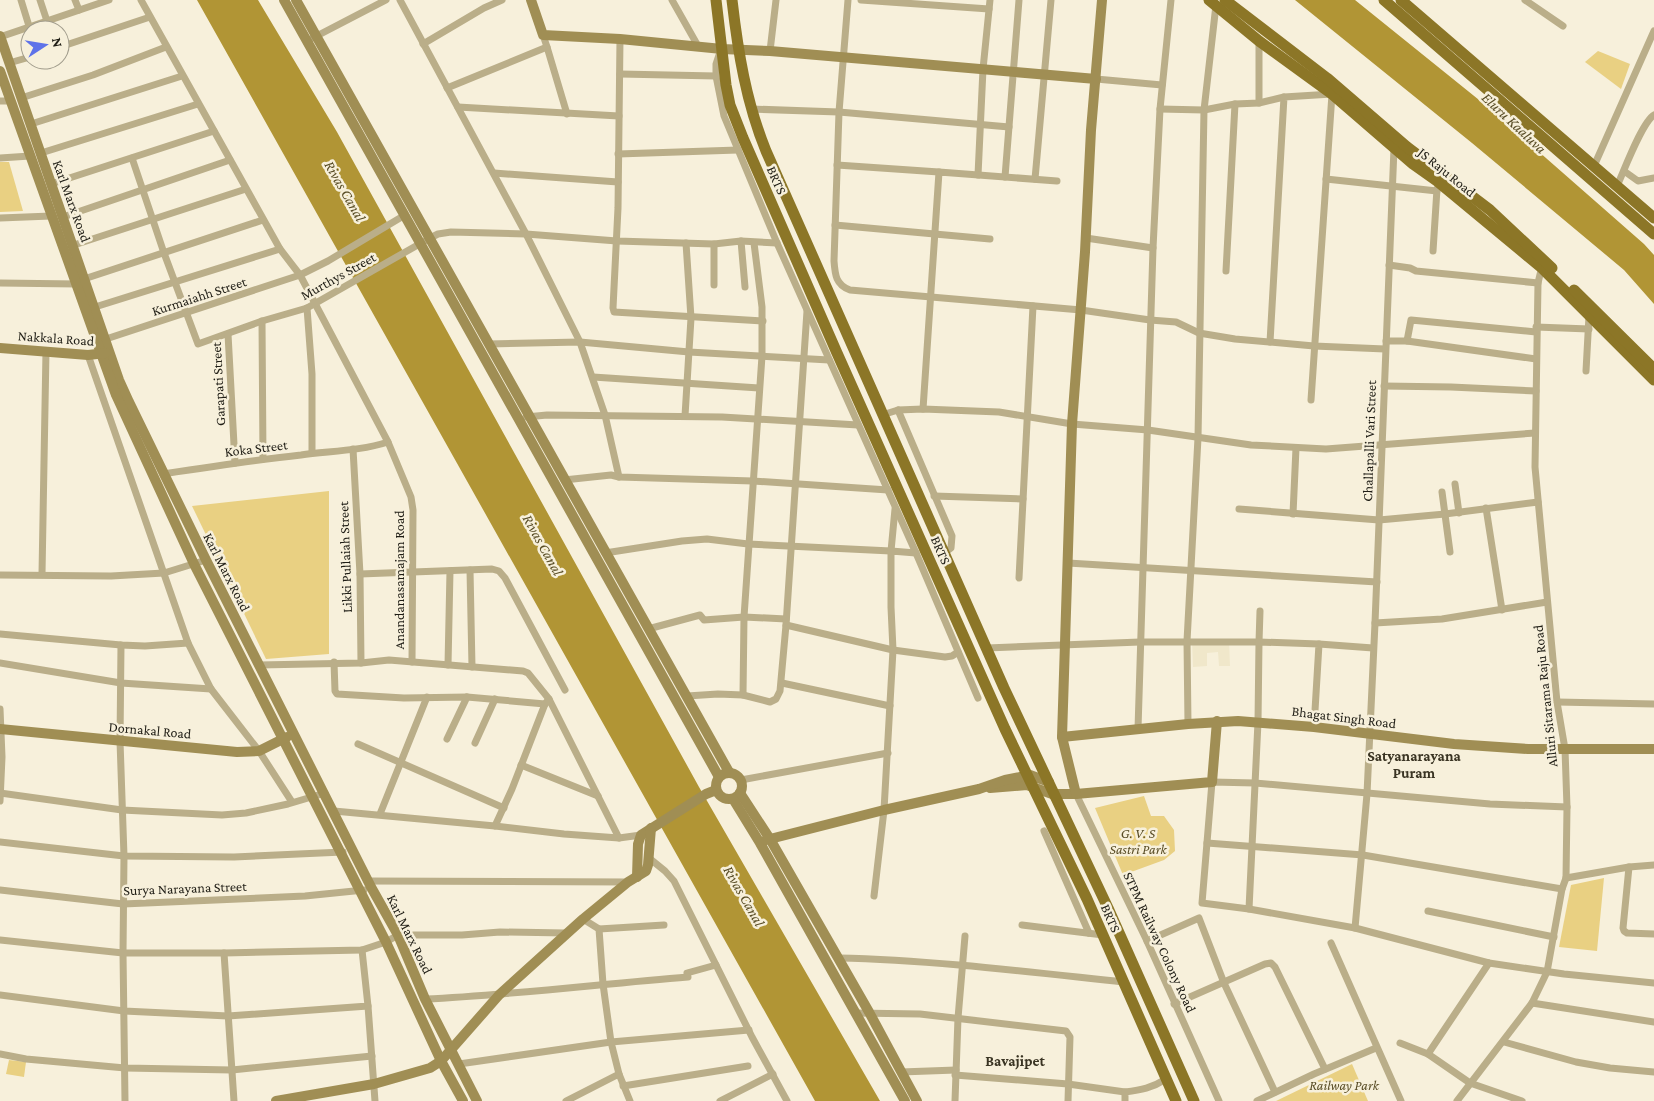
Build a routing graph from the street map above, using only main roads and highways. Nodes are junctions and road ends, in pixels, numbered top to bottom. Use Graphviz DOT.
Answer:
graph roads {
  1 [pos="716,0"];
  2 [pos="732,0"];
  3 [pos="1384,0"];
  4 [pos="1401,0"];
  5 [pos="1217,2"];
  6 [pos="1654,218"];
  7 [pos="1654,234"];
  8 [pos="1542,263"];
  9 [pos="1654,369"];
  10 [pos="1654,380"];
  11 [pos="1176,1101"];
  12 [pos="1194,1101"];
  1 -- 11 [label="main road, BRTS"];
  2 -- 12 [label="main road"];
  3 -- 7 [label="main road"];
  4 -- 6 [label="main road"];
  5 -- 8 [label="main road, JS Raju Road"];
  5 -- 8 [label="main road, JS Raju Road"];
  8 -- 9 [label="main road, JS Raju Road"];
  8 -- 10 [label="main road, JS Raju Road"];
}
